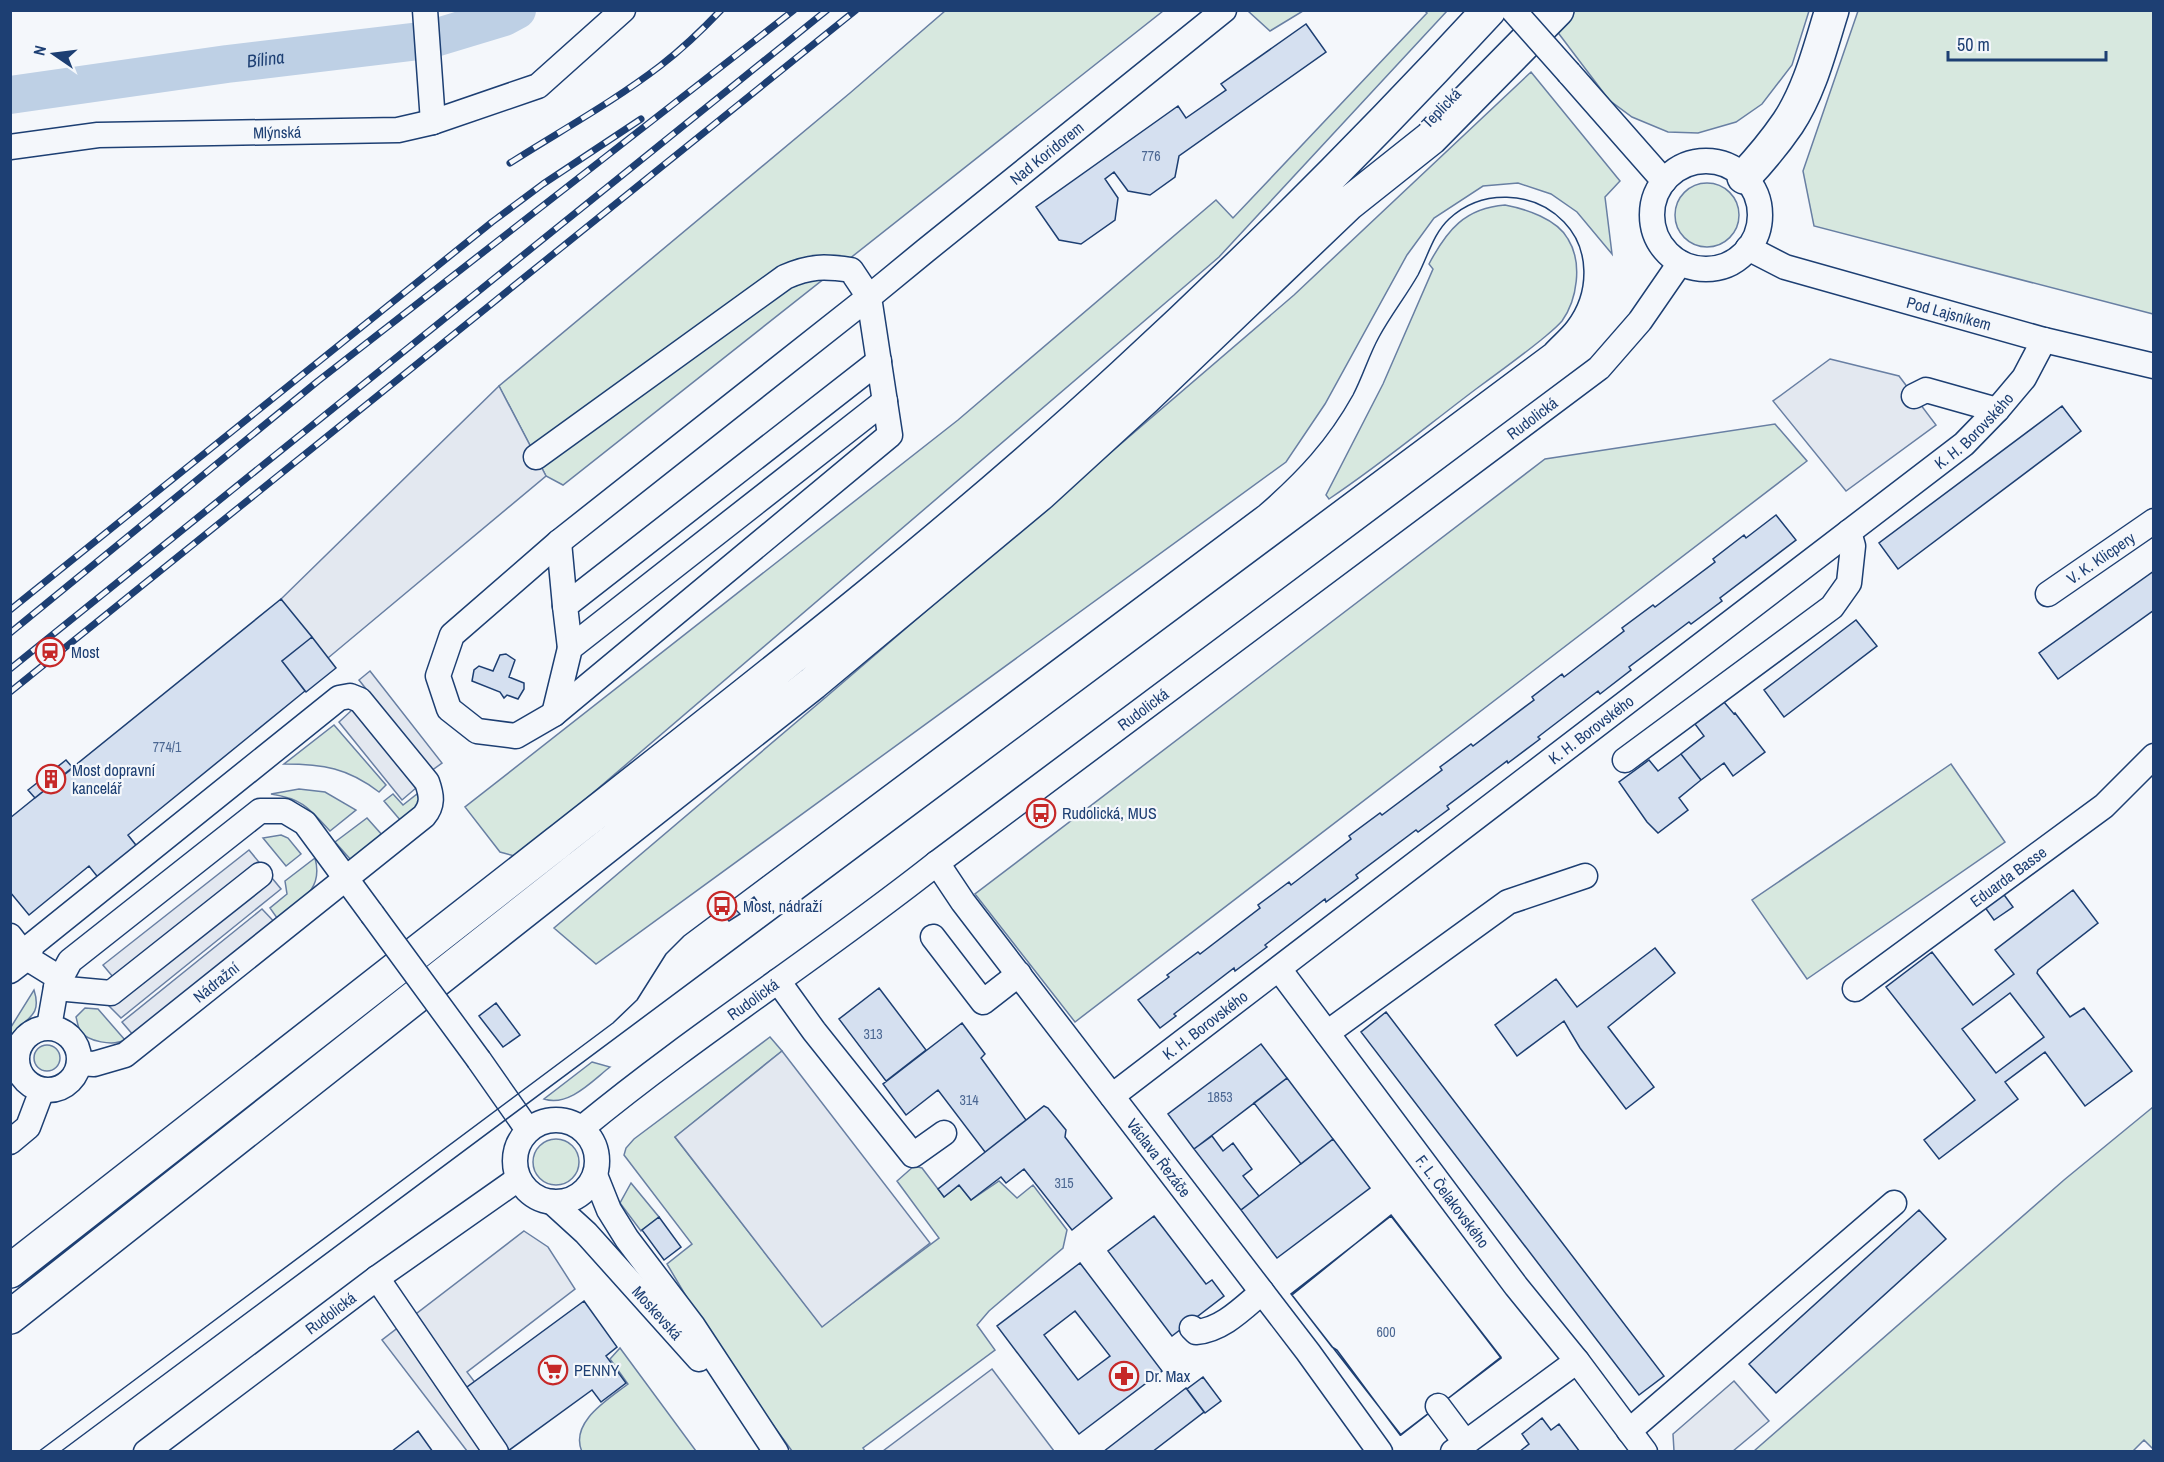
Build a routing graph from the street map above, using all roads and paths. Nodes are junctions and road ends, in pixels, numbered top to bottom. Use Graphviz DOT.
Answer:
graph roads {
  1 [pos="622,10"];
  2 [pos="1224,10"];
  3 [pos="1467,10"];
  4 [pos="1489,10"];
  5 [pos="1513,10"];
  6 [pos="1534,10"];
  7 [pos="1557,10"];
  8 [pos="1832,10"];
  9 [pos="425,11"];
  10 [pos="433,122"];
  11 [pos="10,147"];
  12 [pos="1744,177"];
  13 [pos="1664,181"];
  14 [pos="1339,191"];
  15 [pos="1748,248"];
  16 [pos="1680,263"];
  17 [pos="870,297"];
  18 [pos="2044,340"];
  19 [pos="879,361"];
  20 [pos="2154,366"];
  21 [pos="1914,396"];
  22 [pos="885,401"];
  23 [pos="1997,410"];
  24 [pos="536,457"];
  25 [pos="2154,521"];
  26 [pos="1849,532"];
  27 [pos="559,542"];
  28 [pos="2048,594"];
  29 [pos="565,606"];
  30 [pos="570,648"];
  31 [pos="554,714"];
  32 [pos="2154,756"];
  33 [pos="1625,759"];
  34 [pos="937,863"];
  35 [pos="260,875"];
  36 [pos="1585,876"];
  37 [pos="346,881"];
  38 [pos="10,936"];
  39 [pos="933,937"];
  40 [pos="19,965"];
  41 [pos="1279,969"];
  42 [pos="1018,974"];
  43 [pos="778,981"];
  44 [pos="58,984"];
  45 [pos="1855,989"];
  46 [pos="49,1027"];
  47 [pos="1328,1033"];
  48 [pos="13,1058"];
  49 [pos="79,1064"];
  50 [pos="42,1090"];
  51 [pos="1112,1096"];
  52 [pos="582,1128"];
  53 [pos="528,1130"];
  54 [pos="944,1132"];
  55 [pos="10,1142"];
  56 [pos="595,1175"];
  57 [pos="518,1179"];
  58 [pos="552,1202"];
  59 [pos="1894,1203"];
  60 [pos="10,1271"];
  61 [pos="377,1278"];
  62 [pos="1262,1292"];
  63 [pos="10,1317"];
  64 [pos="1192,1328"];
  65 [pos="1576,1361"];
  66 [pos="1438,1406"];
  67 [pos="759,1429"];
  68 [pos="1629,1431"];
  69 [pos="1459,1447"];
  70 [pos="146,1452"];
  71 [pos="496,1452"];
  72 [pos="776,1452"];
  73 [pos="1380,1452"];
  74 [pos="1645,1452"];
  1 -- 10 [label="street, Mlýnská"];
  2 -- 17 [label="street, Nad Koridorem"];
  3 -- 14 [label="highway"];
  4 -- 14 [label="highway"];
  5 -- 13 [label="street, bridge"];
  6 -- 14 [label="highway, Teplická"];
  7 -- 14 [label="highway"];
  8 -- 12 [label="highway"];
  9 -- 10 [label="street"];
  10 -- 11 [label="street, Mlýnská"];
  12 -- 13 [label="street"];
  12 -- 15 [label="street"];
  13 -- 16 [label="street"];
  14 -- 60 [label="highway"];
  14 -- 63 [label="highway"];
  15 -- 16 [label="street"];
  15 -- 18 [label="street, Pod Lajsníkem"];
  16 -- 34 [label="street, Rudolická"];
  17 -- 19 [label="street"];
  17 -- 24 [label="street"];
  17 -- 27 [label="street, Nad Koridorem"];
  18 -- 20 [label="street, Pod Lajsníkem"];
  18 -- 23 [label="street, K. H. Borovského"];
  19 -- 22 [label="street"];
  19 -- 29 [label="street"];
  21 -- 23 [label="street"];
  22 -- 30 [label="street"];
  22 -- 31 [label="street, Nad Koridorem"];
  23 -- 26 [label="street, K. H. Borovského"];
  25 -- 28 [label="street, V. K. Klicpery"];
  26 -- 33 [label="street"];
  26 -- 41 [label="street, K. H. Borovského"];
  27 -- 29 [label="street"];
  27 -- 31 [label="street, Nad Koridorem"];
  29 -- 30 [label="street"];
  30 -- 31 [label="street"];
  32 -- 45 [label="street, Eduarda Basse"];
  34 -- 42 [label="street, Václava Řezáče"];
  34 -- 43 [label="street, Rudolická"];
  35 -- 44 [label="street"];
  36 -- 47 [label="street"];
  37 -- 40 [label="street, Nádražní"];
  37 -- 44 [label="street"];
  37 -- 49 [label="street, Nádražní"];
  37 -- 53 [label="street, bridge"];
  38 -- 40 [label="street"];
  39 -- 42 [label="street"];
  40 -- 44 [label="street"];
  41 -- 47 [label="street, F. L. Čelakovského"];
  41 -- 51 [label="street, K. H. Borovského"];
  42 -- 51 [label="street, Václava Řezáče"];
  43 -- 52 [label="street, Rudolická"];
  43 -- 54 [label="street"];
  44 -- 46 [label="street"];
  46 -- 48 [label="street"];
  46 -- 49 [label="street"];
  47 -- 65 [label="street, F. L. Čelakovského"];
  48 -- 50 [label="street"];
  49 -- 50 [label="street"];
  50 -- 55 [label="street"];
  51 -- 62 [label="street, Václava Řezáče"];
  52 -- 53 [label="street"];
  52 -- 56 [label="street"];
  53 -- 57 [label="street"];
  56 -- 58 [label="street"];
  56 -- 67 [label="street, Moskevská"];
  57 -- 58 [label="street"];
  57 -- 61 [label="street, Rudolická"];
  58 -- 67 [label="street, Moskevská"];
  59 -- 68 [label="street"];
  61 -- 70 [label="street, Rudolická"];
  61 -- 71 [label="street"];
  62 -- 64 [label="street"];
  62 -- 73 [label="street, Václava Řezáče"];
  65 -- 68 [label="street, F. L. Čelakovského"];
  65 -- 69 [label="street"];
  66 -- 69 [label="street"];
  67 -- 72 [label="street, Moskevská"];
  68 -- 74 [label="street, F. L. Čelakovského"];
}
